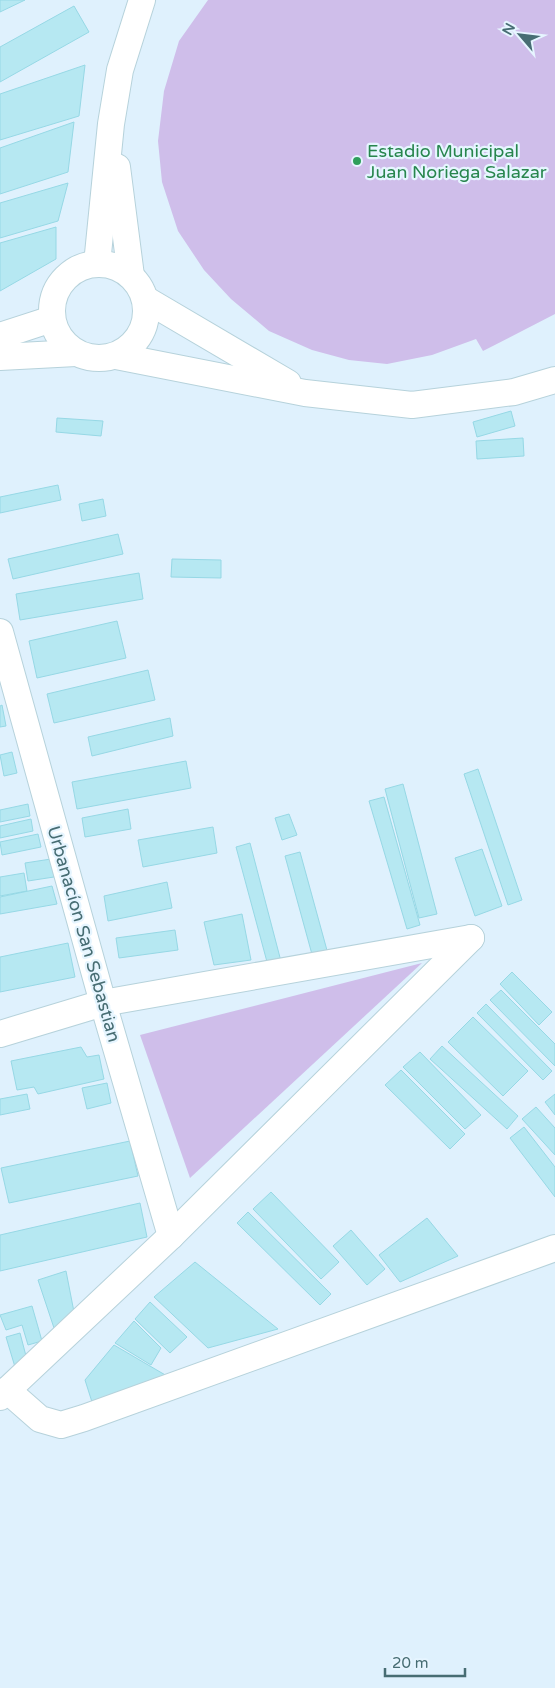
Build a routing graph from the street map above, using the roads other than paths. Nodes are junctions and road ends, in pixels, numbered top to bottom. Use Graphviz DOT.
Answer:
graph roads {
  1 [pos="142,0"];
  2 [pos="111,124"];
  3 [pos="97,264"];
  4 [pos="131,276"];
  5 [pos="145,299"];
  6 [pos="52,319"];
  7 [pos="0,336"];
  8 [pos="76,353"];
  9 [pos="116,356"];
  10 [pos="0,357"];
  11 [pos="555,380"];
  12 [pos="306,393"];
  13 [pos="0,632"];
  14 [pos="103,1003"];
  15 [pos="0,1034"];
  16 [pos="171,1236"];
  17 [pos="555,1248"];
  18 [pos="4,1394"];
  1 -- 2 [label="street"];
  2 -- 3 [label="street"];
  2 -- 4 [label="street"];
  3 -- 4 [label="street"];
  3 -- 6 [label="street"];
  4 -- 5 [label="street"];
  5 -- 9 [label="street"];
  5 -- 12 [label="street"];
  6 -- 7 [label="street"];
  6 -- 8 [label="street"];
  8 -- 9 [label="street"];
  8 -- 10 [label="street"];
  9 -- 12 [label="street"];
  11 -- 12 [label="street"];
  13 -- 14 [label="street, Urbanacíon San Sebastian"];
  14 -- 15 [label="street"];
  14 -- 16 [label="street, Urbanacíon San Sebastian"];
  14 -- 16 [label="street"];
  16 -- 18 [label="street"];
  17 -- 18 [label="street"];
}
